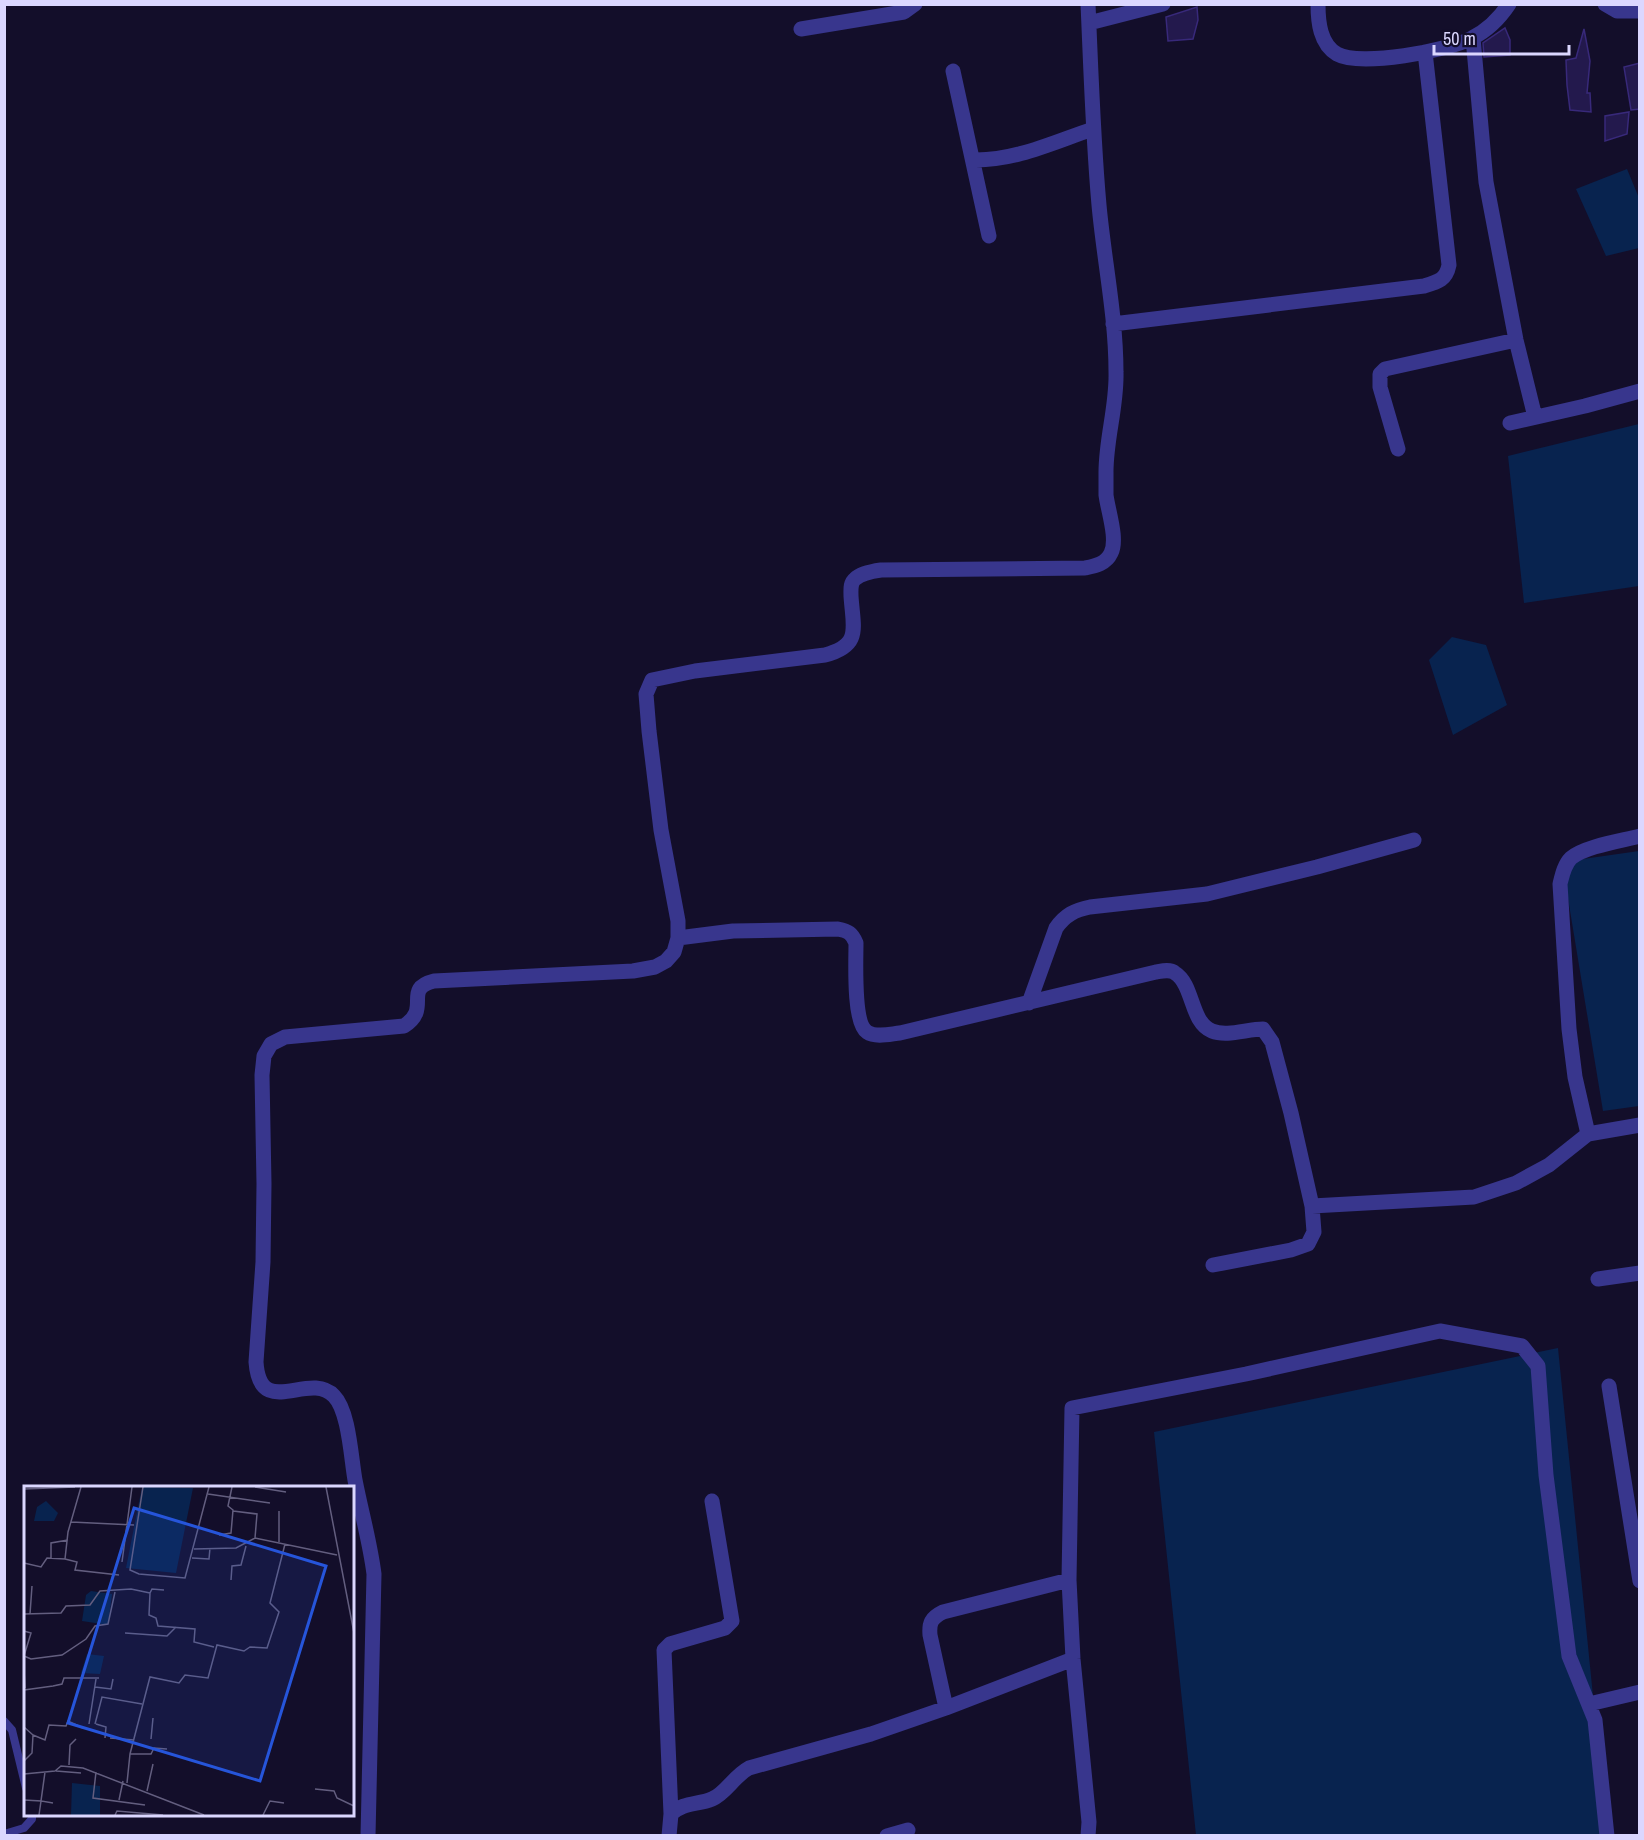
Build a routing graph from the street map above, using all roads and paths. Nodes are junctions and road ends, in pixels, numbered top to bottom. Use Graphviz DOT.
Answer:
graph roads {
  1 [pos="915,4"];
  2 [pos="1088,4"];
  3 [pos="1162,4"];
  4 [pos="1318,4"];
  5 [pos="1509,4"];
  6 [pos="1605,4"];
  7 [pos="1640,11"];
  8 [pos="1089,23"];
  9 [pos="801,29"];
  10 [pos="1473,38"];
  11 [pos="1425,52"];
  12 [pos="953,70"];
  13 [pos="1093,129"];
  14 [pos="973,160"];
  15 [pos="989,236"];
  16 [pos="1113,324"];
  17 [pos="1516,340"];
  18 [pos="1640,391"];
  19 [pos="1535,417"];
  20 [pos="1510,423"];
  21 [pos="1398,449"];
  22 [pos="1640,836"];
  23 [pos="1414,840"];
  24 [pos="678,938"];
  25 [pos="1029,1003"];
  26 [pos="1640,1125"];
  27 [pos="1588,1134"];
  28 [pos="1312,1206"];
  29 [pos="1213,1265"];
  30 [pos="1640,1273"];
  31 [pos="1598,1279"];
  32 [pos="1609,1386"];
  33 [pos="712,1501"];
  34 [pos="1069,1580"];
  35 [pos="1640,1581"];
  36 [pos="1073,1659"];
  37 [pos="1640,1692"];
  38 [pos="1589,1704"];
  39 [pos="946,1708"];
  40 [pos="4,1721"];
  41 [pos="24,1780"];
  42 [pos="671,1814"];
  43 [pos="32,1816"];
  44 [pos="908,1830"];
  45 [pos="4,1834"];
  46 [pos="368,1836"];
  47 [pos="669,1836"];
  48 [pos="887,1836"];
  49 [pos="1088,1836"];
  50 [pos="1607,1836"];
  1 -- 9 [label="street"];
  2 -- 8 [label="street"];
  3 -- 8 [label="street"];
  4 -- 11 [label="street"];
  5 -- 10 [label="street"];
  6 -- 7 [label="street"];
  8 -- 13 [label="street"];
  10 -- 11 [label="street"];
  10 -- 17 [label="street"];
  11 -- 16 [label="street"];
  12 -- 14 [label="street"];
  13 -- 14 [label="street"];
  13 -- 16 [label="street"];
  14 -- 15 [label="street"];
  16 -- 24 [label="street"];
  17 -- 19 [label="street"];
  17 -- 21 [label="street"];
  18 -- 19 [label="street"];
  19 -- 20 [label="street"];
  22 -- 27 [label="street"];
  23 -- 25 [label="street"];
  24 -- 25 [label="street"];
  24 -- 46 [label="street"];
  25 -- 28 [label="street"];
  26 -- 27 [label="street"];
  27 -- 28 [label="street"];
  28 -- 29 [label="street"];
  30 -- 31 [label="street"];
  32 -- 35 [label="street"];
  33 -- 42 [label="street"];
  34 -- 36 [label="street"];
  34 -- 38 [label="street"];
  34 -- 39 [label="street"];
  36 -- 39 [label="street"];
  36 -- 49 [label="street"];
  37 -- 38 [label="street"];
  38 -- 50 [label="street"];
  39 -- 42 [label="street"];
  40 -- 41 [label="lane"];
  42 -- 47 [label="street"];
  43 -- 45 [label="lane"];
  44 -- 48 [label="street"];
}
